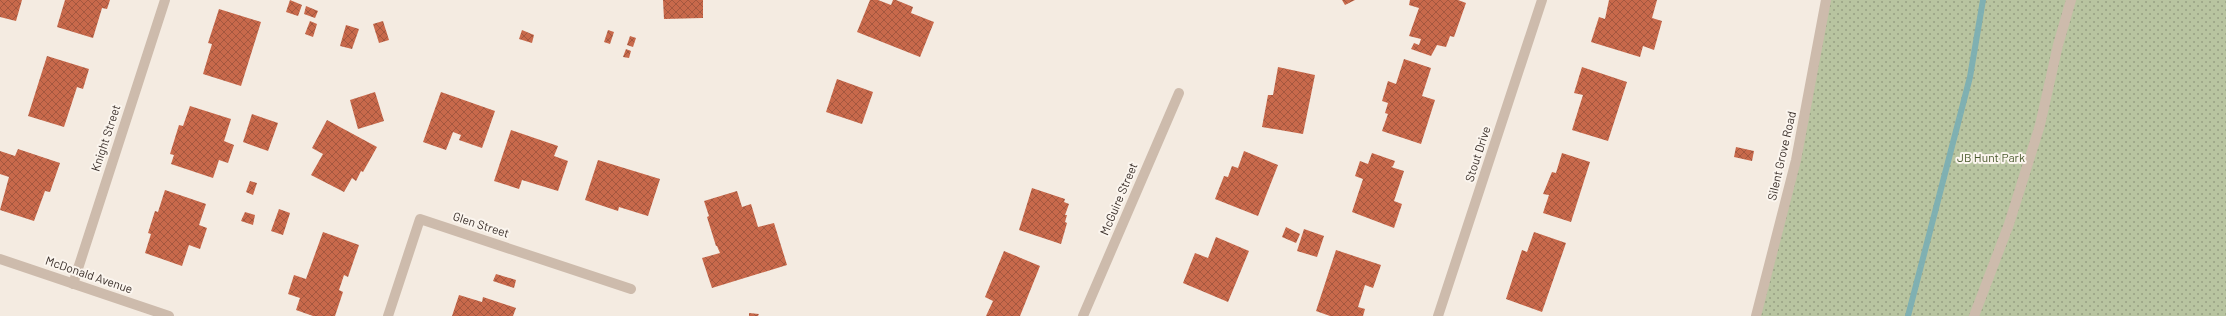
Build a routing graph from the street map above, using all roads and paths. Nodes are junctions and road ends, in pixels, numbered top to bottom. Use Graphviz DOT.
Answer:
graph roads {
  1 [pos="165,0"];
  2 [pos="1542,0"];
  3 [pos="1826,0"];
  4 [pos="2071,0"];
  5 [pos="1179,93"];
  6 [pos="0,259"];
  7 [pos="73,284"];
  8 [pos="631,289"];
  9 [pos="169,316"];
  10 [pos="388,316"];
  11 [pos="1084,316"];
  12 [pos="1438,316"];
  13 [pos="1756,316"];
  14 [pos="1974,316"];
  1 -- 7 [label="street, Knight Street"];
  2 -- 12 [label="street, Stout Drive"];
  3 -- 13 [label="street, Silent Grove Road"];
  4 -- 14 [label="street"];
  5 -- 11 [label="street, McGuire Street"];
  6 -- 7 [label="street, McDonald Avenue"];
  7 -- 9 [label="street, McDonald Avenue"];
  8 -- 10 [label="street, Glen Street"];
}
